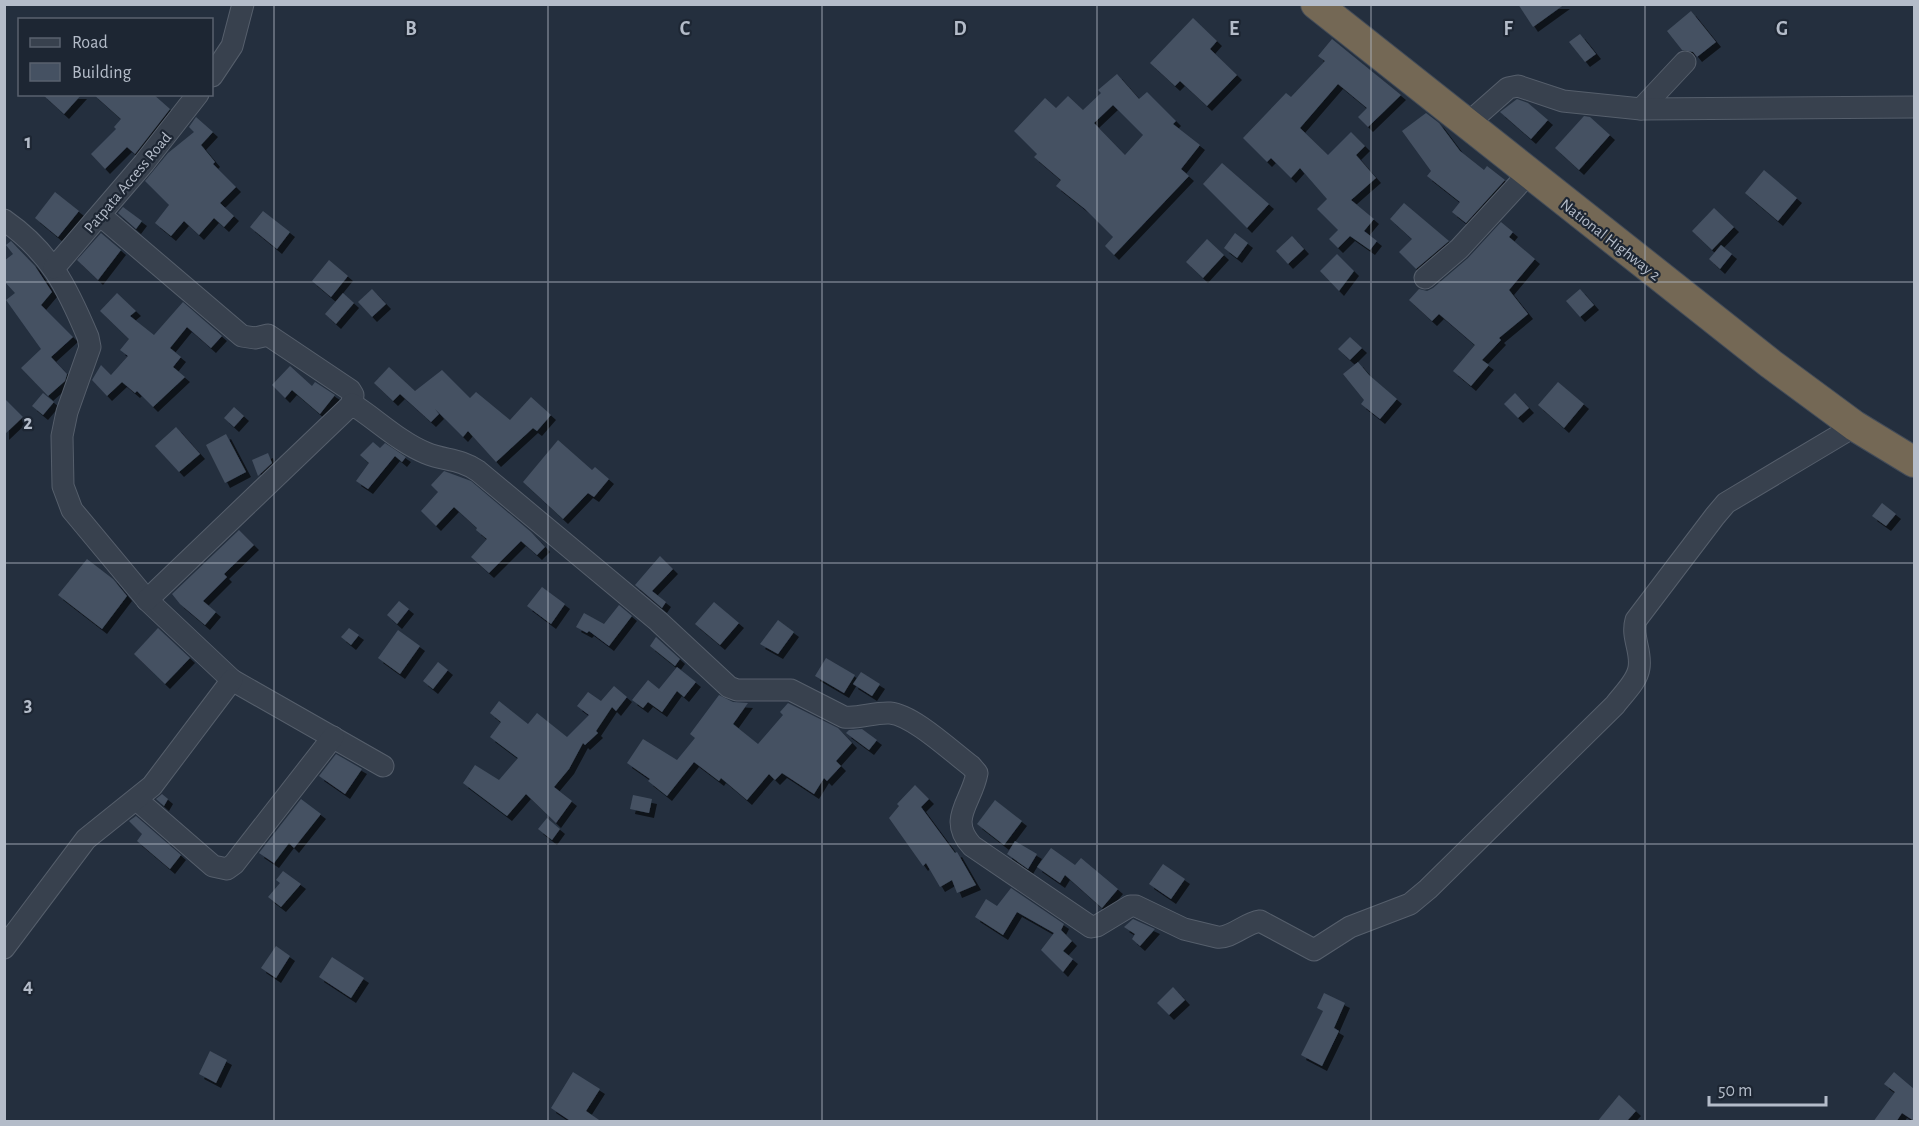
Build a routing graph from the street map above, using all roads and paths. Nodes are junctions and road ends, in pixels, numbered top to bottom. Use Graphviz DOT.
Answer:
graph roads {
  1 [pos="243,4"];
  2 [pos="1316,4"];
  3 [pos="1685,62"];
  4 [pos="213,74"];
  5 [pos="196,96"];
  6 [pos="1914,107"];
  7 [pos="1641,109"];
  8 [pos="1466,125"];
  9 [pos="1528,174"];
  10 [pos="100,215"];
  11 [pos="4,220"];
  12 [pos="54,268"];
  13 [pos="1425,279"];
  14 [pos="352,404"];
  15 [pos="1855,426"];
  16 [pos="1914,462"];
  17 [pos="147,600"];
  18 [pos="232,680"];
  19 [pos="333,737"];
  20 [pos="382,766"];
  21 [pos="136,800"];
  22 [pos="4,948"];
  1 -- 4 [label="street"];
  2 -- 8 [label="highway, National Highway 2"];
  3 -- 7 [label="street"];
  5 -- 10 [label="street, Patpata Access Road"];
  6 -- 7 [label="street"];
  7 -- 8 [label="street"];
  8 -- 9 [label="highway, National Highway 2"];
  9 -- 13 [label="street"];
  9 -- 15 [label="highway, National Highway 2"];
  10 -- 12 [label="street, Patpata Access Road"];
  10 -- 14 [label="street"];
  11 -- 12 [label="street"];
  12 -- 17 [label="street"];
  14 -- 15 [label="street"];
  14 -- 17 [label="street"];
  15 -- 16 [label="highway, National Highway 2"];
  17 -- 18 [label="street"];
  18 -- 19 [label="street"];
  18 -- 21 [label="street"];
  19 -- 20 [label="street"];
  19 -- 21 [label="street"];
  21 -- 22 [label="street"];
}
